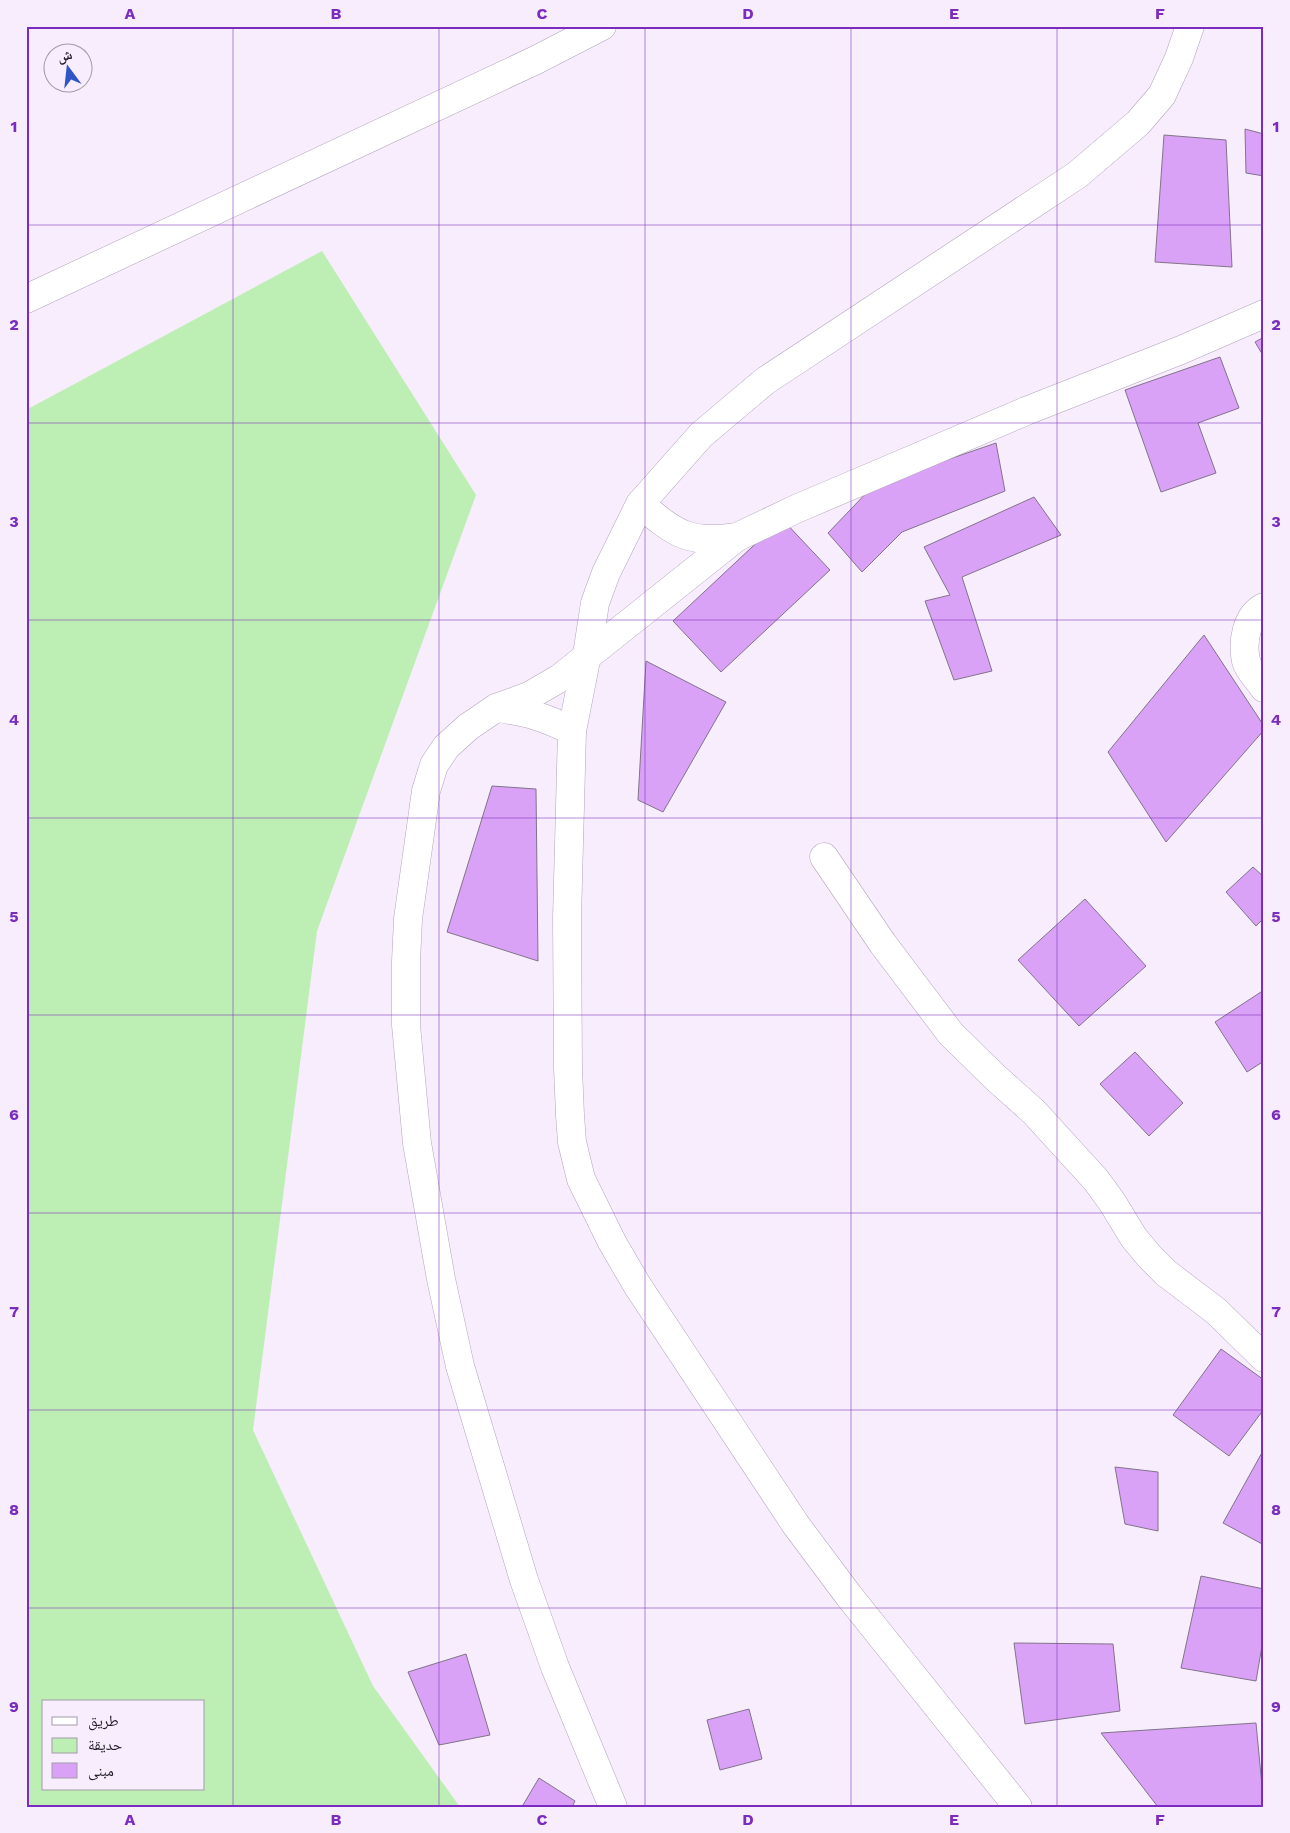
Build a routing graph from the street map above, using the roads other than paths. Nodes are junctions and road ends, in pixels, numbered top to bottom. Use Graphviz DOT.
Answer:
graph roads {
  1 [pos="602,26"];
  2 [pos="1190,26"];
  3 [pos="26,299"];
  4 [pos="1264,314"];
  5 [pos="640,504"];
  6 [pos="737,537"];
  7 [pos="1264,607"];
  8 [pos="587,656"];
  9 [pos="1264,688"];
  10 [pos="496,708"];
  11 [pos="572,731"];
  12 [pos="824,857"];
  13 [pos="1264,1358"];
  14 [pos="613,1807"];
  15 [pos="1018,1807"];
  1 -- 3 [label="street"];
  2 -- 5 [label="street"];
  4 -- 6 [label="street"];
  5 -- 6 [label="street"];
  5 -- 8 [label="street"];
  6 -- 8 [label="street"];
  7 -- 9 [label="street"];
  8 -- 10 [label="street"];
  8 -- 11 [label="street"];
  10 -- 11 [label="street"];
  10 -- 14 [label="street"];
  11 -- 15 [label="street"];
  12 -- 13 [label="street"];
}
